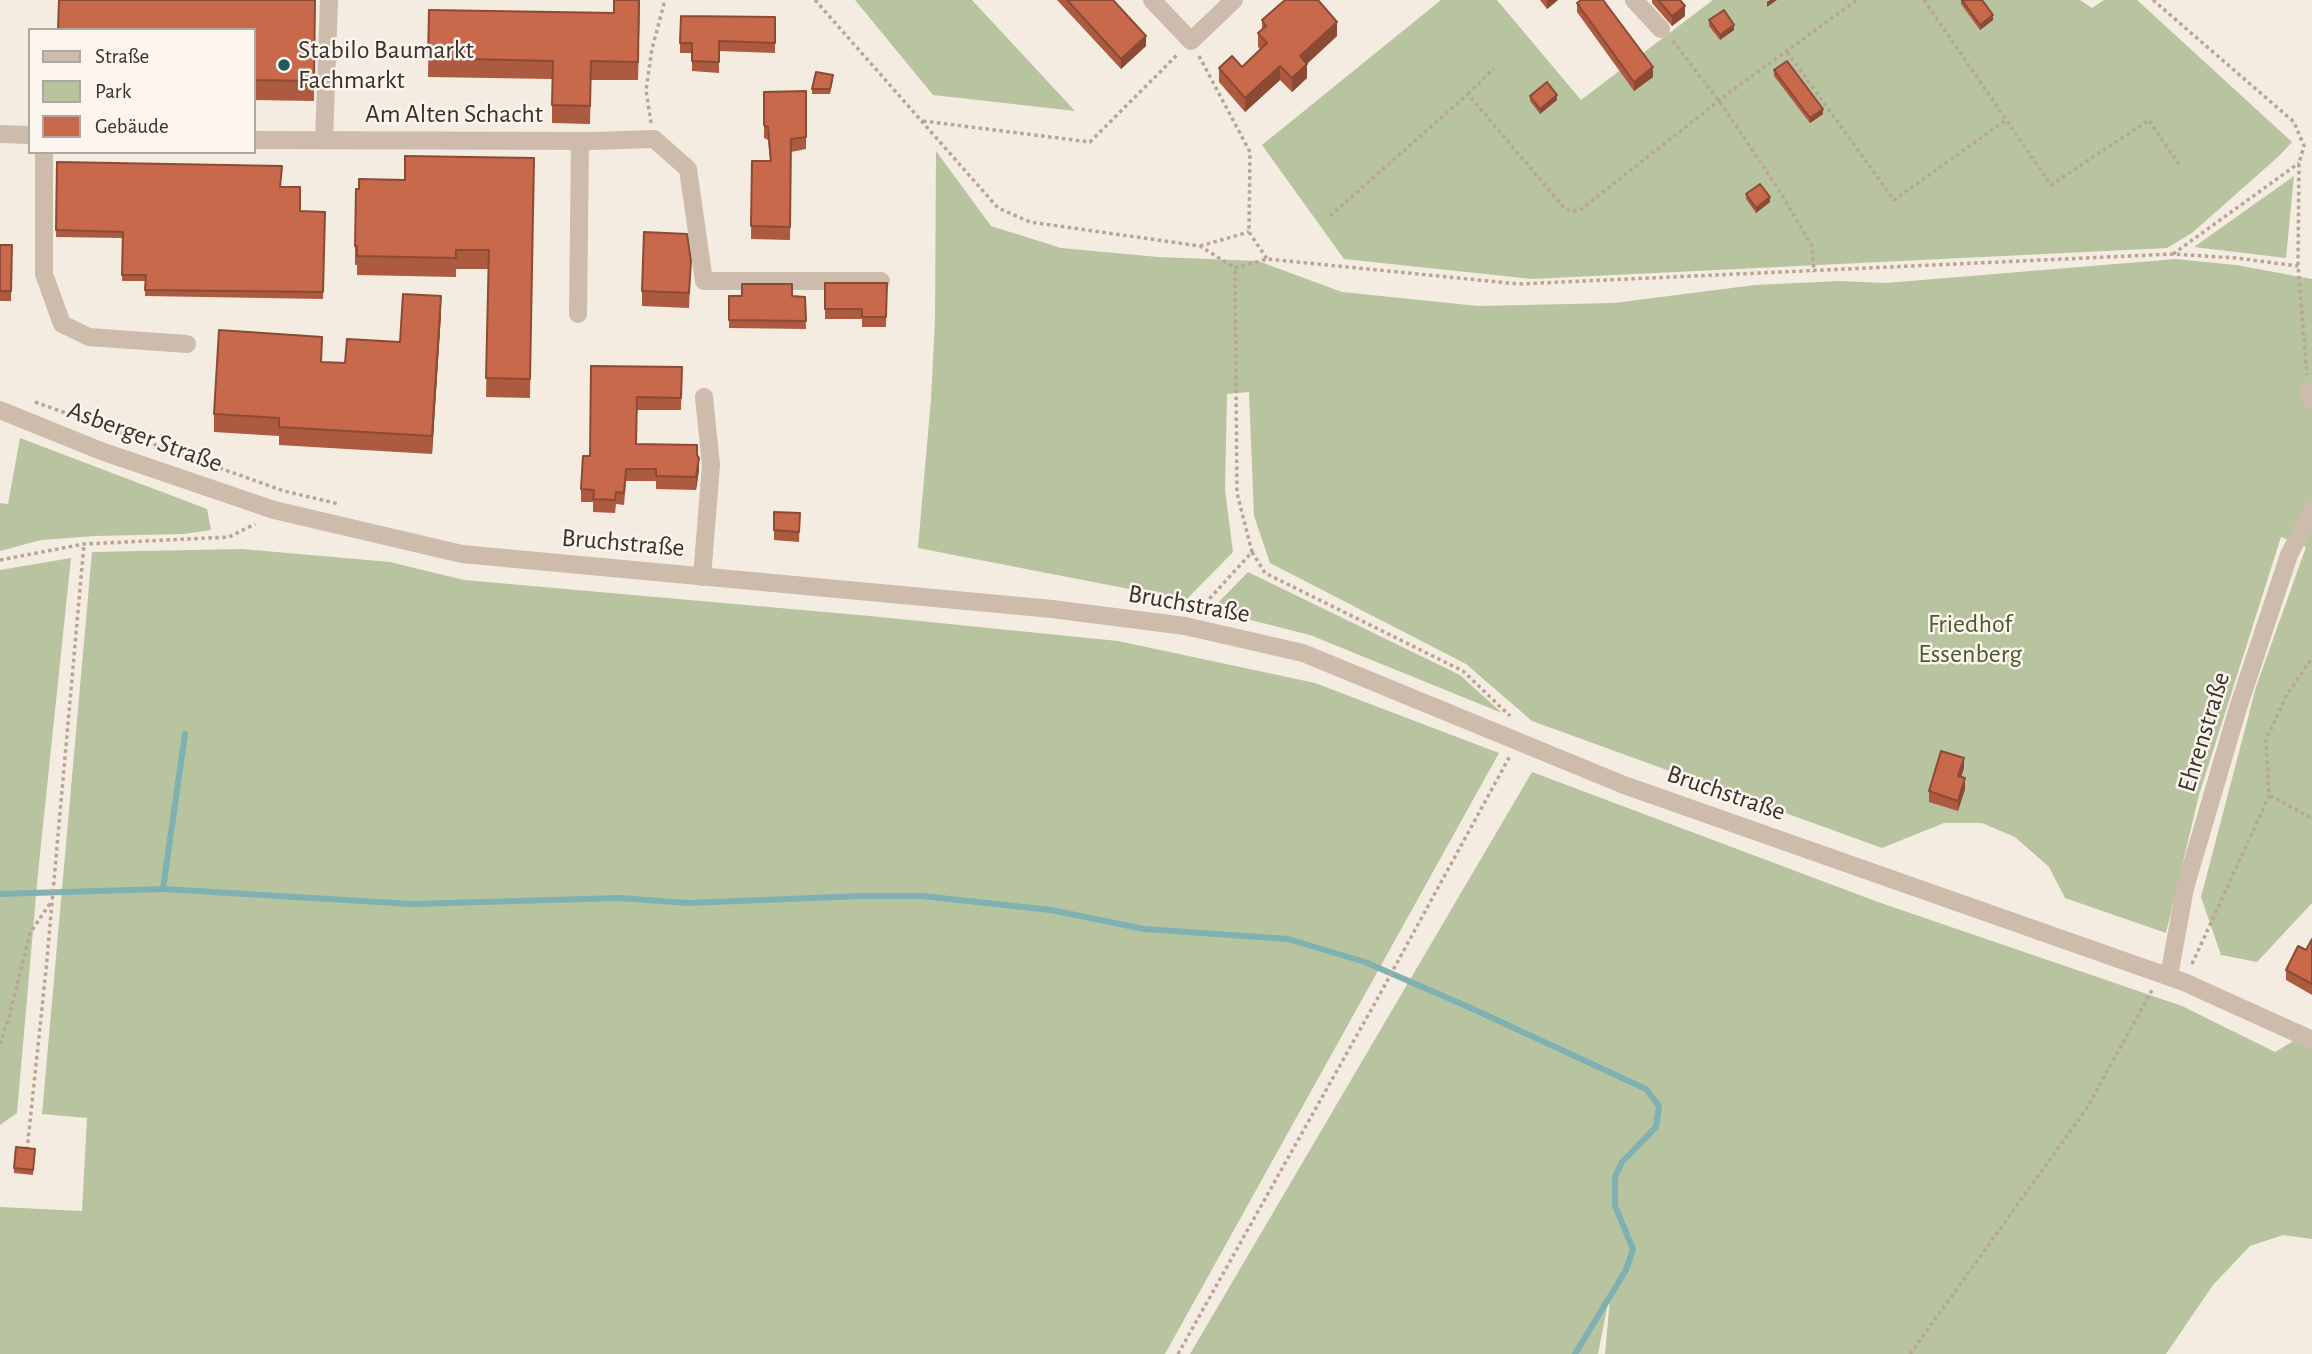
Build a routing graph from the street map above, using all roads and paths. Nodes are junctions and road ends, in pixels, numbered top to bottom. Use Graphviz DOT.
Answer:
graph roads {
  1 [pos="329,0"];
  2 [pos="665,0"];
  3 [pos="815,0"];
  4 [pos="1152,0"];
  5 [pos="1234,0"];
  6 [pos="1634,0"];
  7 [pos="1857,0"];
  8 [pos="1924,0"];
  9 [pos="2153,0"];
  10 [pos="1661,29"];
  11 [pos="1191,41"];
  12 [pos="1787,52"];
  13 [pos="1494,68"];
  14 [pos="1468,94"];
  15 [pos="1719,102"];
  16 [pos="920,120"];
  17 [pos="2006,120"];
  18 [pos="0,134"];
  19 [pos="28,135"];
  20 [pos="654,139"];
  21 [pos="256,140"];
  22 [pos="324,140"];
  23 [pos="580,141"];
  24 [pos="2312,143"];
  25 [pos="2304,146"];
  26 [pos="44,154"];
  27 [pos="2299,163"];
  28 [pos="2180,166"];
  29 [pos="1330,216"];
  30 [pos="1249,232"];
  31 [pos="1200,246"];
  32 [pos="2173,254"];
  33 [pos="1267,259"];
  34 [pos="2298,266"];
  35 [pos="1235,268"];
  36 [pos="1814,272"];
  37 [pos="881,281"];
  38 [pos="578,314"];
  39 [pos="187,344"];
  40 [pos="2310,396"];
  41 [pos="704,397"];
  42 [pos="26,398"];
  43 [pos="0,410"];
  44 [pos="338,503"];
  45 [pos="274,510"];
  46 [pos="2312,510"];
  47 [pos="84,544"];
  48 [pos="1252,552"];
  49 [pos="0,560"];
  50 [pos="702,577"];
  51 [pos="1196,614"];
  52 [pos="2312,658"];
  53 [pos="1504,718"];
  54 [pos="1518,741"];
  55 [pos="2269,796"];
  56 [pos="2312,818"];
  57 [pos="52,900"];
  58 [pos="2171,977"];
  59 [pos="2312,1040"];
  60 [pos="0,1044"];
  61 [pos="27,1150"];
  62 [pos="1178,1354"];
  63 [pos="1910,1354"];
  1 -- 22 [label="street"];
  2 -- 20 [label="path"];
  3 -- 16 [label="path"];
  4 -- 11 [label="street"];
  5 -- 11 [label="street"];
  6 -- 10 [label="street"];
  7 -- 12 [label="path"];
  8 -- 17 [label="path"];
  9 -- 25 [label="path"];
  10 -- 15 [label="path"];
  11 -- 16 [label="path"];
  11 -- 30 [label="path"];
  12 -- 15 [label="path"];
  12 -- 17 [label="path"];
  13 -- 14 [label="path"];
  14 -- 15 [label="path"];
  14 -- 29 [label="path"];
  15 -- 36 [label="path"];
  16 -- 31 [label="path"];
  17 -- 28 [label="path"];
  18 -- 19 [label="street"];
  20 -- 23 [label="street, Am Alten Schacht"];
  20 -- 37 [label="street"];
  21 -- 22 [label="street, Am Alten Schacht"];
  22 -- 23 [label="street, Am Alten Schacht"];
  23 -- 38 [label="street"];
  24 -- 25 [label="path"];
  25 -- 27 [label="path"];
  26 -- 39 [label="street"];
  27 -- 32 [label="path"];
  27 -- 34 [label="path"];
  30 -- 31 [label="path"];
  30 -- 33 [label="path"];
  31 -- 35 [label="path"];
  32 -- 34 [label="path"];
  32 -- 36 [label="path"];
  33 -- 35 [label="path"];
  33 -- 36 [label="path"];
  34 -- 40 [label="path"];
  35 -- 48 [label="path"];
  41 -- 50 [label="street"];
  42 -- 44 [label="path"];
  43 -- 45 [label="street, Asberger Straße"];
  45 -- 47 [label="path"];
  45 -- 50 [label="street, Bruchstraße"];
  46 -- 58 [label="street, Ehrenstraße"];
  47 -- 49 [label="path"];
  47 -- 57 [label="path"];
  48 -- 51 [label="path"];
  48 -- 53 [label="path"];
  50 -- 54 [label="street, Bruchstraße"];
  52 -- 55 [label="path"];
  54 -- 58 [label="street, Bruchstraße"];
  54 -- 62 [label="path"];
  55 -- 56 [label="path"];
  55 -- 58 [label="path"];
  57 -- 60 [label="path"];
  57 -- 61 [label="path"];
  58 -- 59 [label="street, Bruchstraße"];
  58 -- 63 [label="path"];
}
